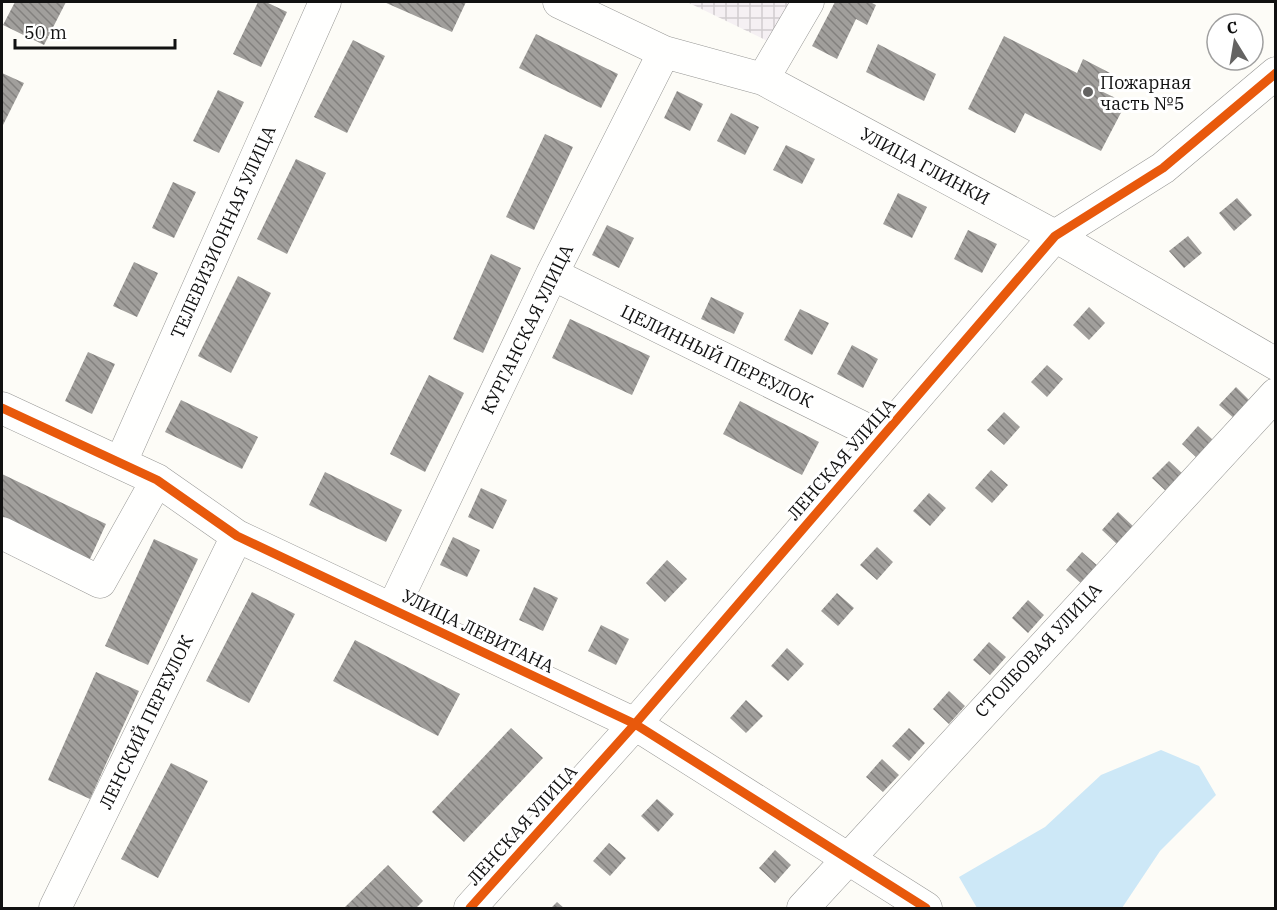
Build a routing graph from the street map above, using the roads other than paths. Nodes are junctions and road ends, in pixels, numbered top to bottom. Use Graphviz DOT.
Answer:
graph roads {
  1 [pos="325,2"];
  2 [pos="559,2"];
  3 [pos="808,2"];
  4 [pos="664,52"];
  5 [pos="1275,73"];
  6 [pos="763,79"];
  7 [pos="1055,236"];
  8 [pos="552,274"];
  9 [pos="1275,364"];
  10 [pos="1275,394"];
  11 [pos="2,408"];
  12 [pos="882,437"];
  13 [pos="121,462"];
  14 [pos="158,480"];
  15 [pos="2,533"];
  16 [pos="237,536"];
  17 [pos="393,608"];
  18 [pos="635,724"];
  19 [pos="846,859"];
  20 [pos="56,909"];
  21 [pos="470,909"];
  22 [pos="803,909"];
  23 [pos="926,909"];
  1 -- 13 [label="street, ТЕЛЕВИЗИОННАЯ УЛИЦА"];
  2 -- 4 [label="street, УЛИЦА ГЛИНКИ"];
  3 -- 6 [label="street"];
  4 -- 6 [label="street, УЛИЦА ГЛИНКИ"];
  4 -- 8 [label="street, КУРГАНСКАЯ УЛИЦА"];
  5 -- 7 [label="street, ЛЕНСКАЯ УЛИЦА"];
  6 -- 7 [label="street, УЛИЦА ГЛИНКИ"];
  7 -- 9 [label="street, УЛИЦА ГЛИНКИ"];
  7 -- 12 [label="street, ЛЕНСКАЯ УЛИЦА"];
  8 -- 12 [label="street, ЦЕЛИННЫЙ ПЕРЕУЛОК"];
  8 -- 17 [label="street, КУРГАНСКАЯ УЛИЦА"];
  10 -- 19 [label="street, СТОЛБОВАЯ УЛИЦА"];
  11 -- 13 [label="street, УЛИЦА ЛЕВИТАНА"];
  12 -- 18 [label="street, ЛЕНСКАЯ УЛИЦА"];
  13 -- 14 [label="street, УЛИЦА ЛЕВИТАНА"];
  14 -- 15 [label="street"];
  14 -- 16 [label="street, УЛИЦА ЛЕВИТАНА"];
  16 -- 17 [label="street, УЛИЦА ЛЕВИТАНА"];
  16 -- 20 [label="street, ЛЕНСКИЙ ПЕРЕУЛОК"];
  17 -- 18 [label="street, УЛИЦА ЛЕВИТАНА"];
  18 -- 19 [label="street, УЛИЦА ЛЕВИТАНА"];
  18 -- 21 [label="street, ЛЕНСКАЯ УЛИЦА"];
  19 -- 22 [label="street, СТОЛБОВАЯ УЛИЦА"];
  19 -- 23 [label="street, УЛИЦА ЛЕВИТАНА"];
}
